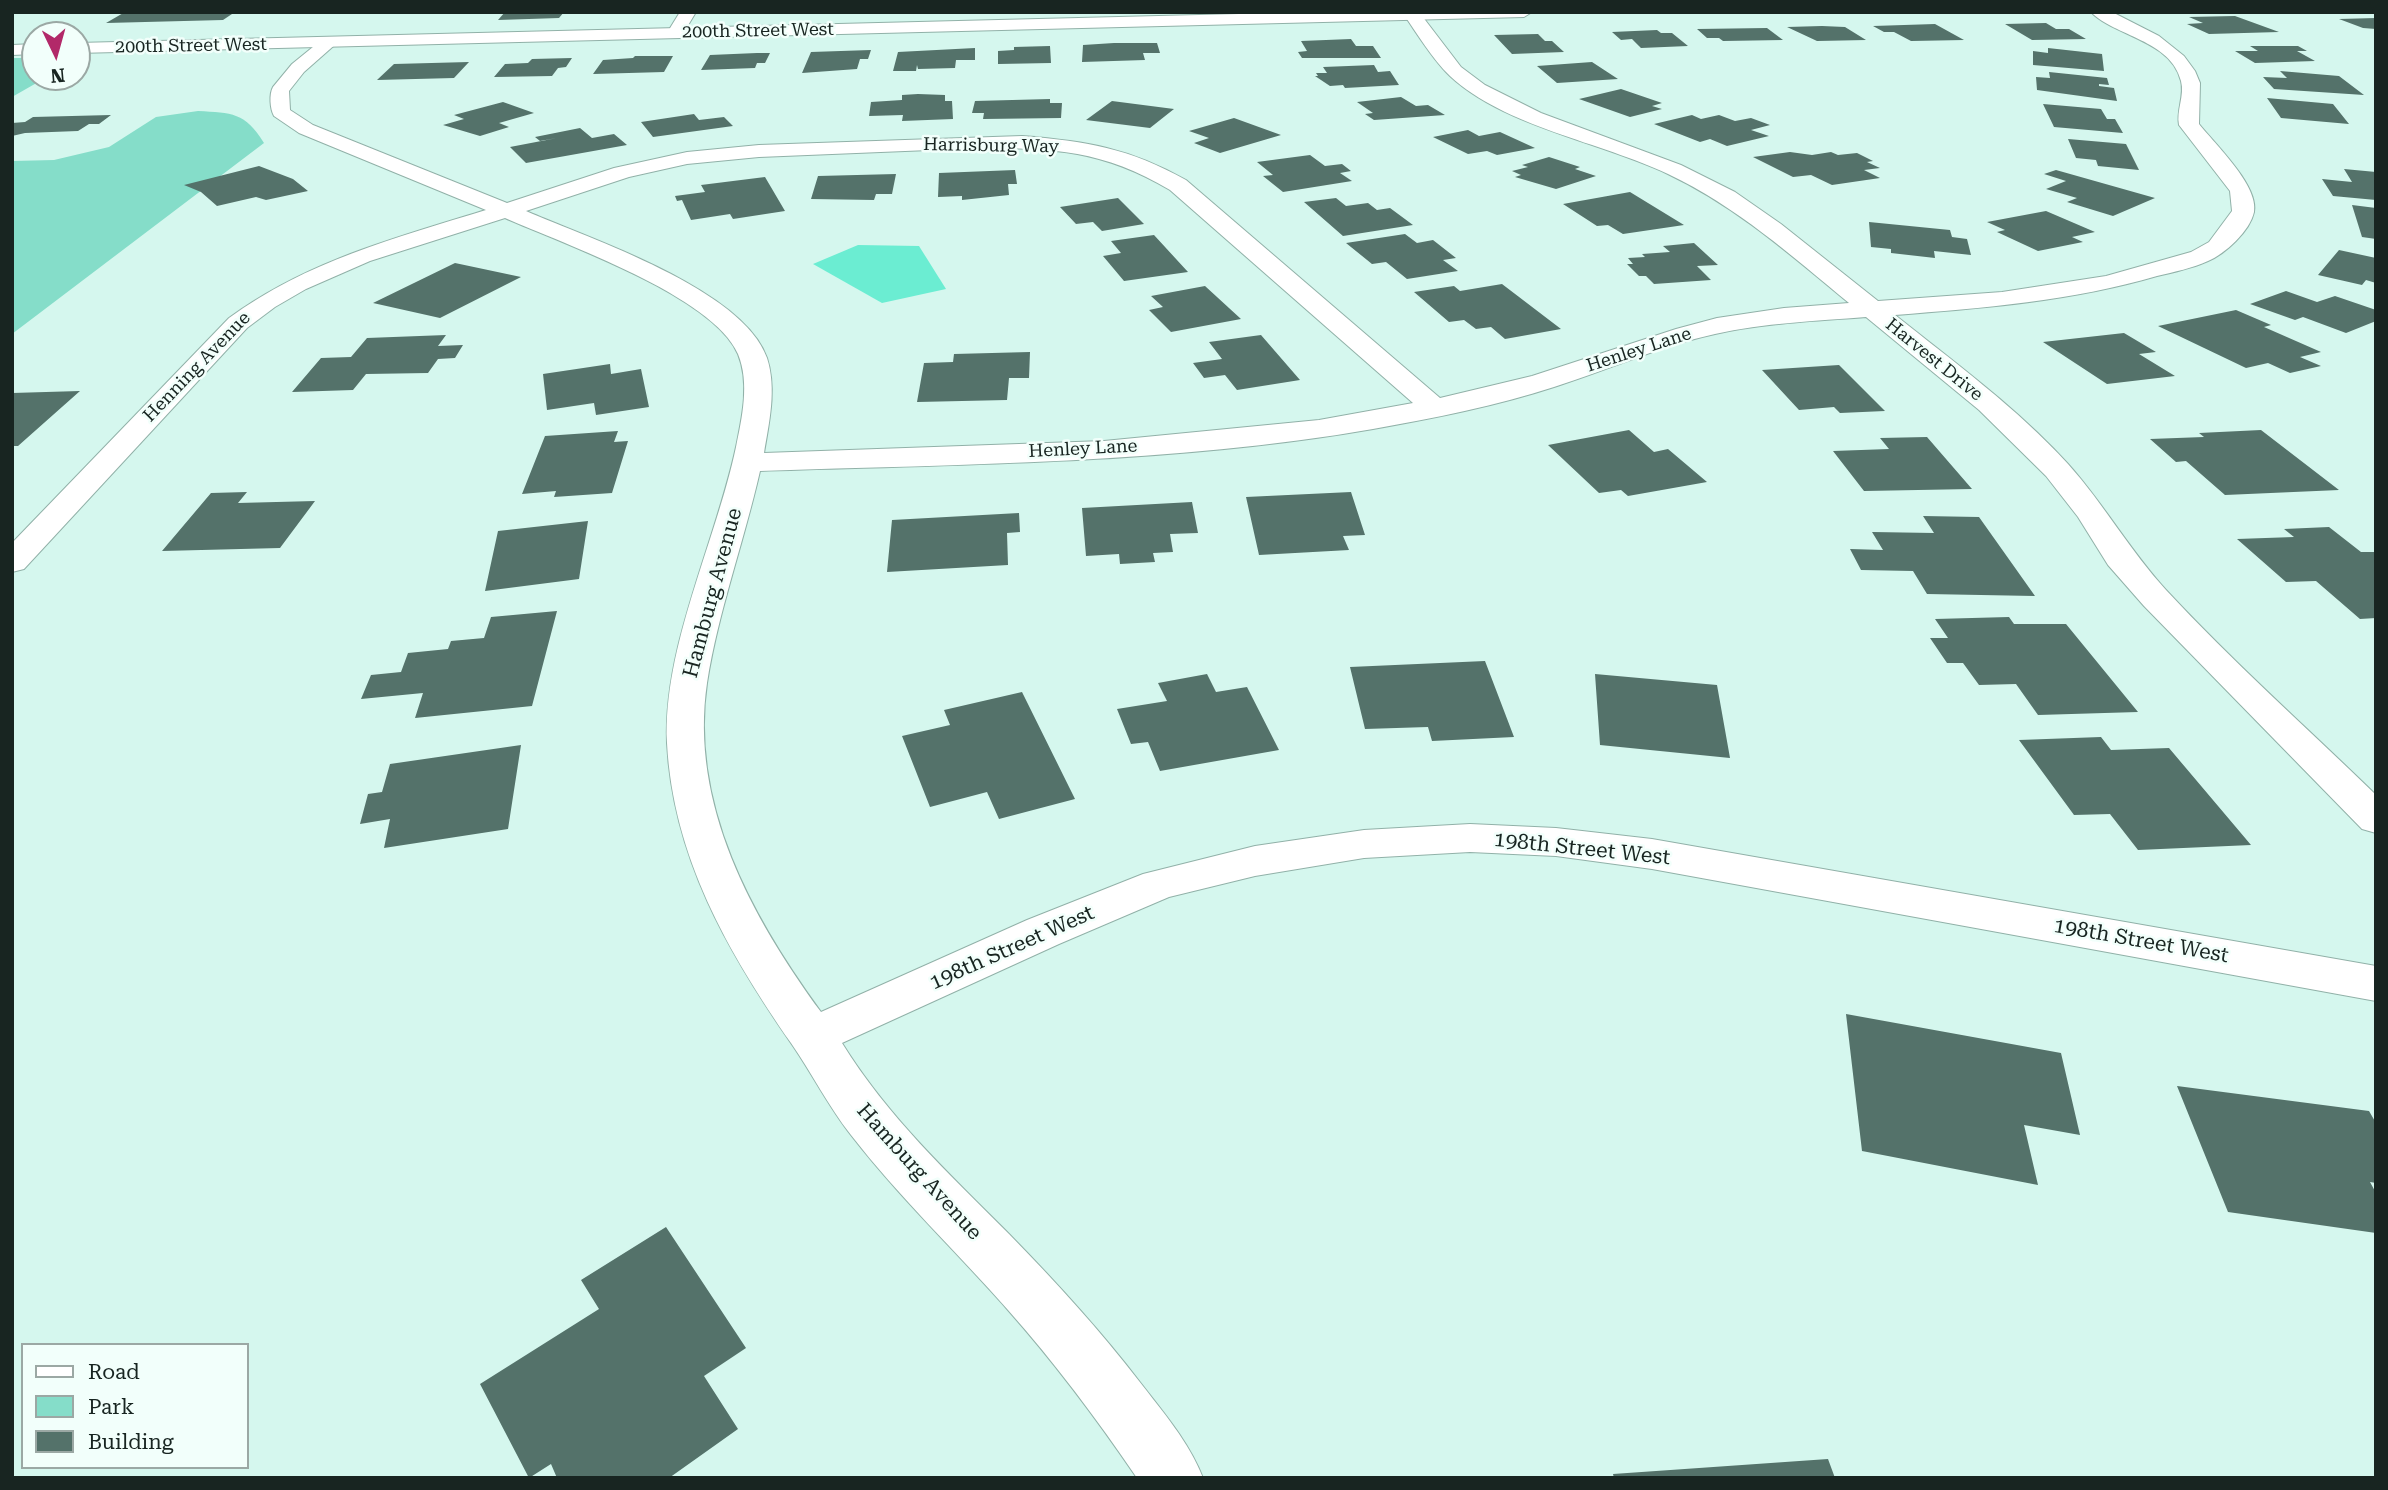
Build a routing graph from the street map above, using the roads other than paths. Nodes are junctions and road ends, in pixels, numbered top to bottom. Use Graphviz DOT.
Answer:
graph roads {
  1 [pos="688,12"];
  2 [pos="1524,12"];
  3 [pos="2099,12"];
  4 [pos="1411,14"];
  5 [pos="1079,18"];
  6 [pos="349,27"];
  7 [pos="676,33"];
  8 [pos="330,42"];
  9 [pos="91,48"];
  10 [pos="506,210"];
  11 [pos="1872,310"];
  12 [pos="1435,408"];
  13 [pos="747,463"];
  14 [pos="12,562"];
  15 [pos="2376,820"];
  16 [pos="2376,984"];
  17 [pos="813,1037"];
  18 [pos="1174,1478"];
  1 -- 7 [label="street"];
  2 -- 4 [label="street, 200th Street West"];
  3 -- 11 [label="street, Henley Lane"];
  4 -- 5 [label="street, 200th Street West"];
  4 -- 11 [label="street, Harvest Drive"];
  5 -- 7 [label="street, 200th Street West"];
  6 -- 8 [label="street, Hamburg Avenue"];
  7 -- 8 [label="street, 200th Street West"];
  8 -- 9 [label="street, 200th Street West"];
  8 -- 10 [label="street, Hamburg Avenue"];
  10 -- 12 [label="street, Harrisburg Way"];
  10 -- 13 [label="street, Hamburg Avenue"];
  10 -- 14 [label="street, Henning Avenue"];
  11 -- 12 [label="street, Henley Lane"];
  11 -- 15 [label="street, Harvest Drive"];
  12 -- 13 [label="street, Henley Lane"];
  13 -- 17 [label="street, Hamburg Avenue"];
  16 -- 17 [label="street, 198th Street West"];
  17 -- 18 [label="street, Hamburg Avenue"];
}
